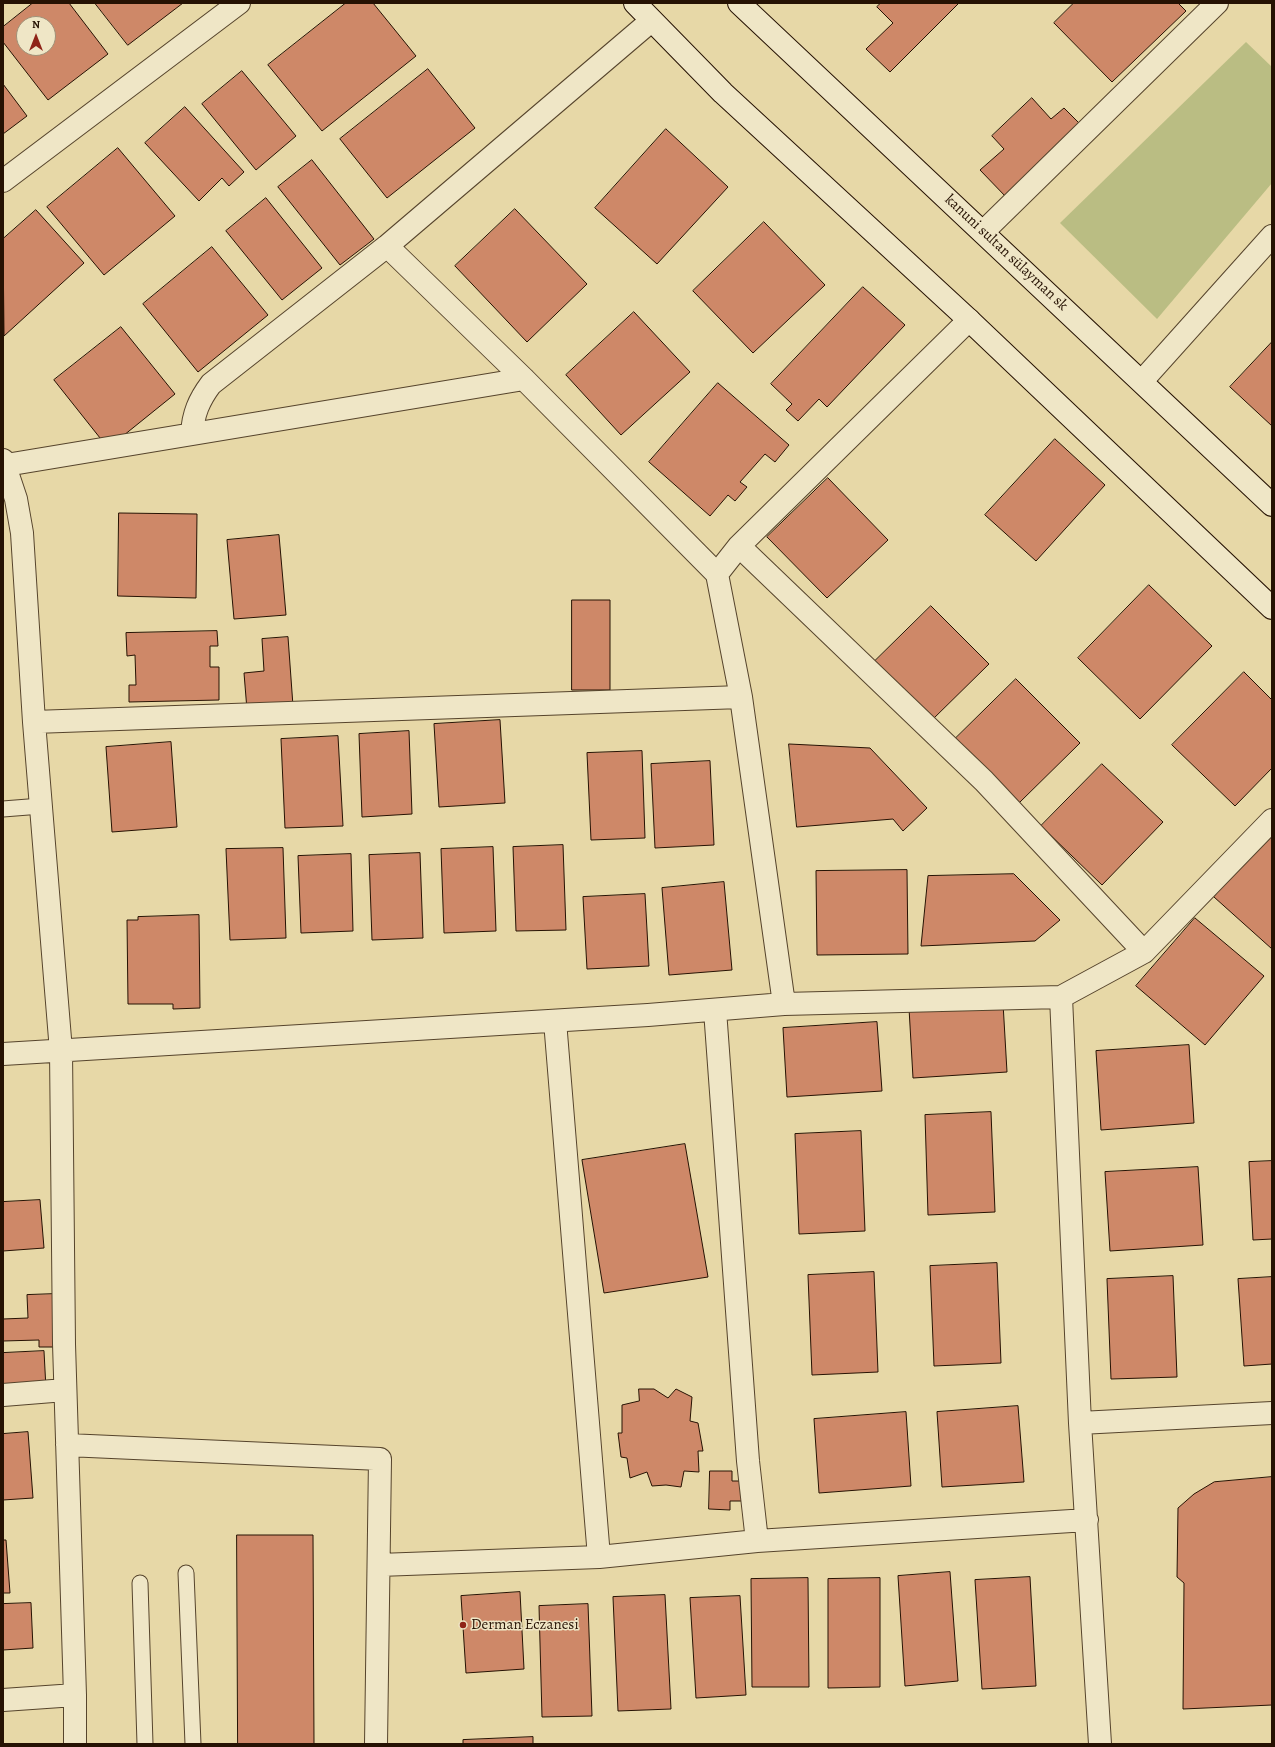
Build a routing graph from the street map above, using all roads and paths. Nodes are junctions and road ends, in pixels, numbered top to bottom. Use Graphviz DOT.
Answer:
graph roads {
  1 [pos="239,3"];
  2 [pos="635,3"];
  3 [pos="739,3"];
  4 [pos="1217,3"];
  5 [pos="651,21"];
  6 [pos="3,181"];
  7 [pos="983,232"];
  8 [pos="1272,236"];
  9 [pos="387,246"];
  10 [pos="969,320"];
  11 [pos="524,379"];
  12 [pos="1142,382"];
  13 [pos="192,434"];
  14 [pos="4,463"];
  15 [pos="1272,504"];
  16 [pos="739,546"];
  17 [pos="717,574"];
  18 [pos="1272,608"];
  19 [pos="741,697"];
  20 [pos="34,722"];
  21 [pos="41,806"];
  22 [pos="3,809"];
  23 [pos="1272,820"];
  24 [pos="1144,952"];
  25 [pos="1061,997"];
  26 [pos="784,1004"];
  27 [pos="715,1010"];
  28 [pos="555,1021"];
  29 [pos="61,1051"];
  30 [pos="3,1054"];
  31 [pos="65,1390"];
  32 [pos="3,1395"];
  33 [pos="1272,1413"];
  34 [pos="1080,1423"];
  35 [pos="67,1446"];
  36 [pos="1087,1520"];
  37 [pos="757,1541"];
  38 [pos="599,1557"];
  39 [pos="379,1565"];
  40 [pos="186,1573"];
  41 [pos="140,1583"];
  42 [pos="75,1695"];
  43 [pos="3,1700"];
  44 [pos="75,1744"];
  45 [pos="145,1744"];
  46 [pos="193,1744"];
  47 [pos="376,1744"];
  48 [pos="1100,1744"];
  1 -- 6 [label="street"];
  2 -- 5 [label="street"];
  3 -- 7 [label="street, kanuni sultan sülayman sk"];
  4 -- 7 [label="street"];
  5 -- 9 [label="street"];
  5 -- 10 [label="street"];
  7 -- 12 [label="street, kanuni sultan sülayman sk"];
  8 -- 12 [label="street"];
  9 -- 11 [label="street"];
  9 -- 13 [label="street"];
  10 -- 16 [label="street"];
  10 -- 18 [label="street"];
  11 -- 13 [label="street"];
  11 -- 17 [label="street"];
  12 -- 15 [label="street, kanuni sultan sülayman sk"];
  13 -- 14 [label="street"];
  14 -- 20 [label="street"];
  16 -- 17 [label="street"];
  16 -- 24 [label="street"];
  17 -- 19 [label="street"];
  19 -- 20 [label="street"];
  19 -- 26 [label="street"];
  20 -- 21 [label="street"];
  21 -- 22 [label="lane"];
  21 -- 29 [label="street"];
  23 -- 24 [label="street"];
  24 -- 25 [label="street"];
  25 -- 26 [label="street"];
  25 -- 34 [label="street"];
  26 -- 27 [label="street"];
  27 -- 28 [label="street"];
  27 -- 37 [label="street"];
  28 -- 29 [label="street"];
  28 -- 38 [label="street"];
  29 -- 30 [label="street"];
  29 -- 31 [label="street"];
  31 -- 32 [label="street"];
  31 -- 35 [label="street"];
  33 -- 34 [label="street"];
  34 -- 36 [label="street"];
  35 -- 39 [label="street"];
  35 -- 42 [label="street"];
  36 -- 37 [label="street"];
  36 -- 48 [label="street"];
  37 -- 38 [label="street"];
  38 -- 39 [label="street"];
  39 -- 47 [label="street"];
  40 -- 46 [label="lane"];
  41 -- 45 [label="lane"];
  42 -- 43 [label="street"];
  42 -- 44 [label="street"];
}
